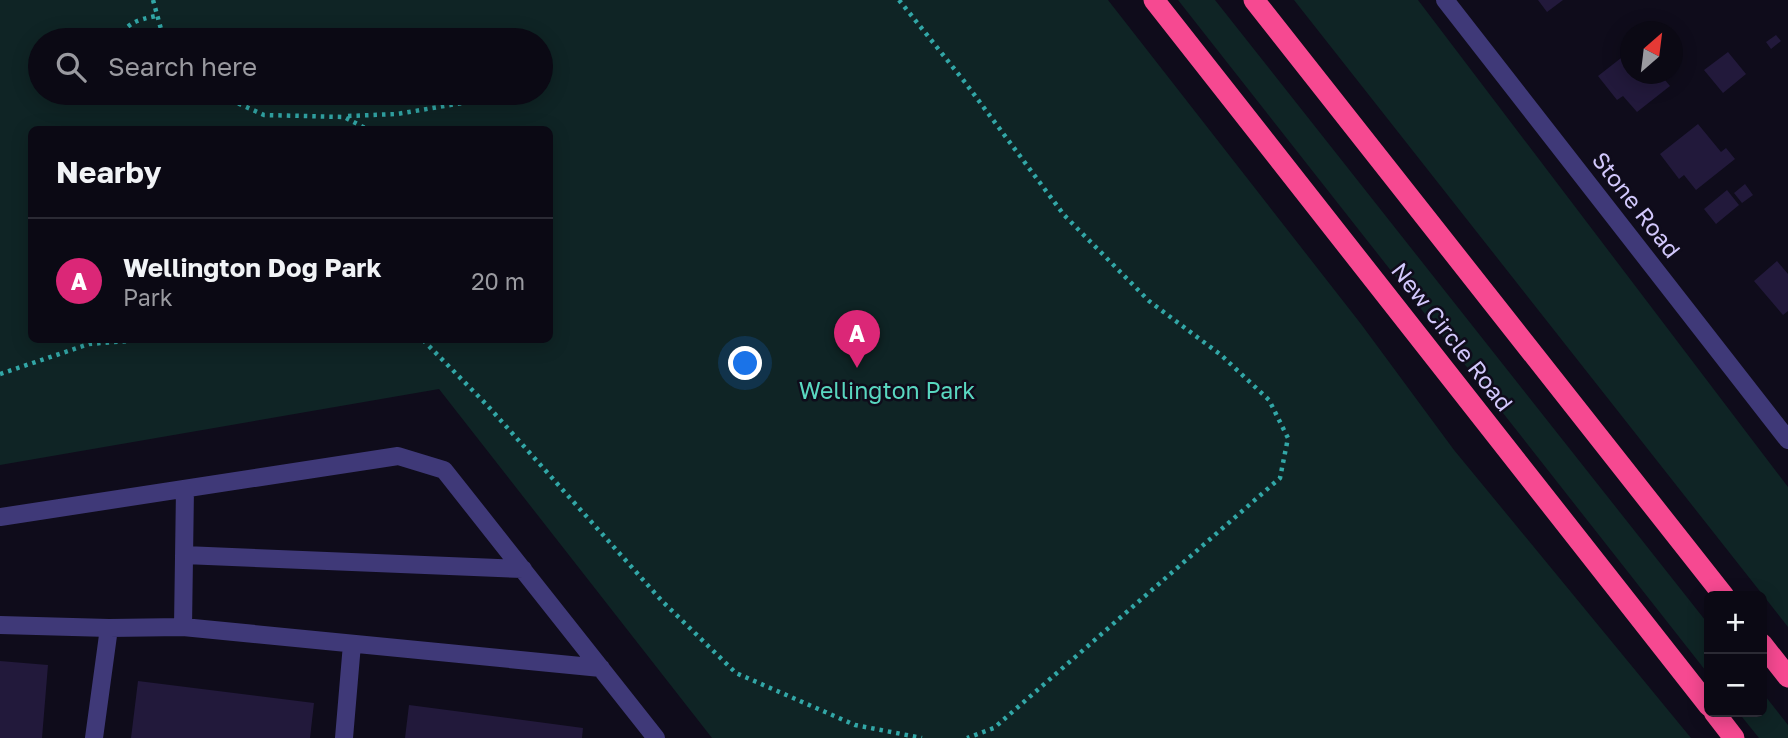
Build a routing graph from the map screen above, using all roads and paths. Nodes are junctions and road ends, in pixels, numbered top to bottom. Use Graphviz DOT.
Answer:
graph roads {
  1 [pos="153,0"];
  2 [pos="899,0"];
  3 [pos="1154,0"];
  4 [pos="1254,0"];
  5 [pos="1446,0"];
  6 [pos="156,16"];
  7 [pos="124,28"];
  8 [pos="160,28"];
  9 [pos="242,105"];
  10 [pos="450,105"];
  11 [pos="344,117"];
  12 [pos="361,126"];
  13 [pos="102,343"];
  14 [pos="426,343"];
  15 [pos="0,374"];
  16 [pos="1782,418"];
  17 [pos="1788,440"];
  18 [pos="185,489"];
  19 [pos="0,517"];
  20 [pos="184,555"];
  21 [pos="523,569"];
  22 [pos="1720,591"];
  23 [pos="0,625"];
  24 [pos="183,627"];
  25 [pos="109,628"];
  26 [pos="352,644"];
  27 [pos="1767,650"];
  28 [pos="601,668"];
  29 [pos="1788,677"];
  30 [pos="1704,700"];
  31 [pos="1718,717"];
  32 [pos="94,738"];
  33 [pos="344,738"];
  34 [pos="656,738"];
  35 [pos="922,738"];
  36 [pos="967,738"];
  37 [pos="1734,738"];
  1 -- 6 [label="path"];
  2 -- 36 [label="path"];
  3 -- 30 [label="highway, New Circle Road"];
  4 -- 22 [label="highway"];
  5 -- 16 [label="street, Stone Road"];
  6 -- 7 [label="path"];
  6 -- 8 [label="path"];
  9 -- 11 [label="path"];
  10 -- 11 [label="path"];
  11 -- 12 [label="path"];
  13 -- 15 [label="path"];
  14 -- 35 [label="path"];
  16 -- 17 [label="street, Stone Road"];
  18 -- 19 [label="street"];
  18 -- 20 [label="street"];
  18 -- 21 [label="street"];
  20 -- 21 [label="street"];
  20 -- 24 [label="street"];
  21 -- 28 [label="street"];
  23 -- 25 [label="street"];
  24 -- 25 [label="street"];
  24 -- 26 [label="street"];
  25 -- 32 [label="street"];
  26 -- 28 [label="street"];
  26 -- 33 [label="street"];
  27 -- 29 [label="highway"];
  28 -- 34 [label="street"];
  31 -- 37 [label="highway"];
}
